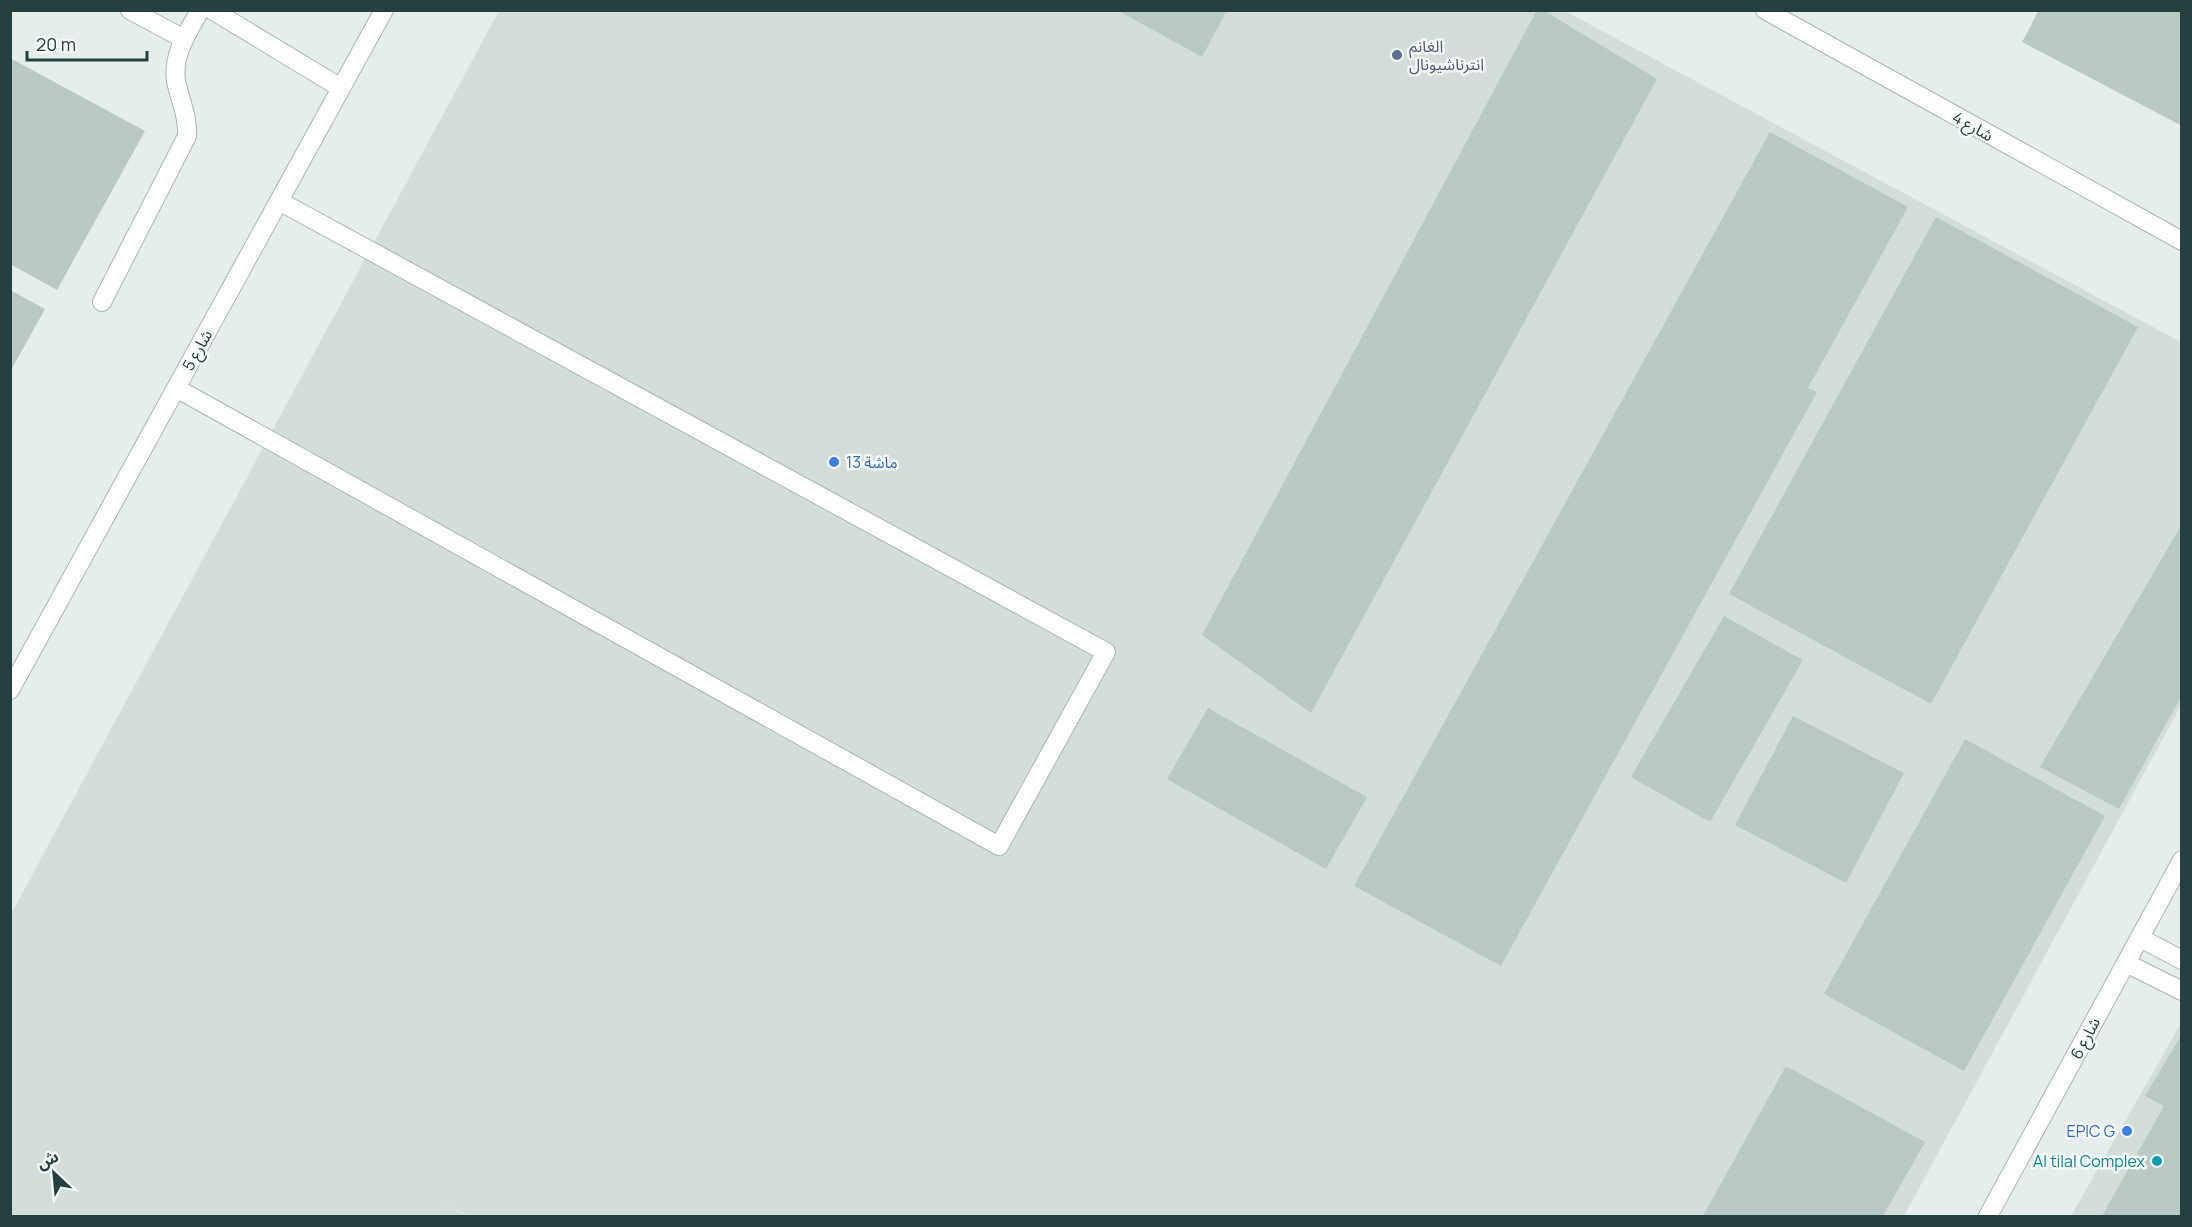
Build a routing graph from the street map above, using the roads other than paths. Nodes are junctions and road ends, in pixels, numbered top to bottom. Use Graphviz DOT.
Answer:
graph roads {
  1 [pos="130,10"];
  2 [pos="200,10"];
  3 [pos="212,10"];
  4 [pos="384,10"];
  5 [pos="1765,10"];
  6 [pos="184,39"];
  7 [pos="341,88"];
  8 [pos="279,201"];
  9 [pos="2181,241"];
  10 [pos="102,302"];
  11 [pos="176,387"];
  12 [pos="10,690"];
  13 [pos="2181,860"];
  14 [pos="2140,938"];
  15 [pos="2181,960"];
  16 [pos="2126,963"];
  17 [pos="2181,991"];
  18 [pos="1988,1216"];
  1 -- 6 [label="street"];
  2 -- 6 [label="street"];
  3 -- 7 [label="street"];
  4 -- 7 [label="street, شارع 5"];
  5 -- 9 [label="street, شارع 4"];
  6 -- 10 [label="street"];
  7 -- 8 [label="street, شارع 5"];
  8 -- 11 [label="street, شارع 5"];
  8 -- 11 [label="street"];
  11 -- 12 [label="street, شارع 5"];
  13 -- 14 [label="street, شارع 6"];
  14 -- 15 [label="street"];
  14 -- 16 [label="street, شارع 6"];
  16 -- 17 [label="street"];
  16 -- 18 [label="street, شارع 6"];
}
